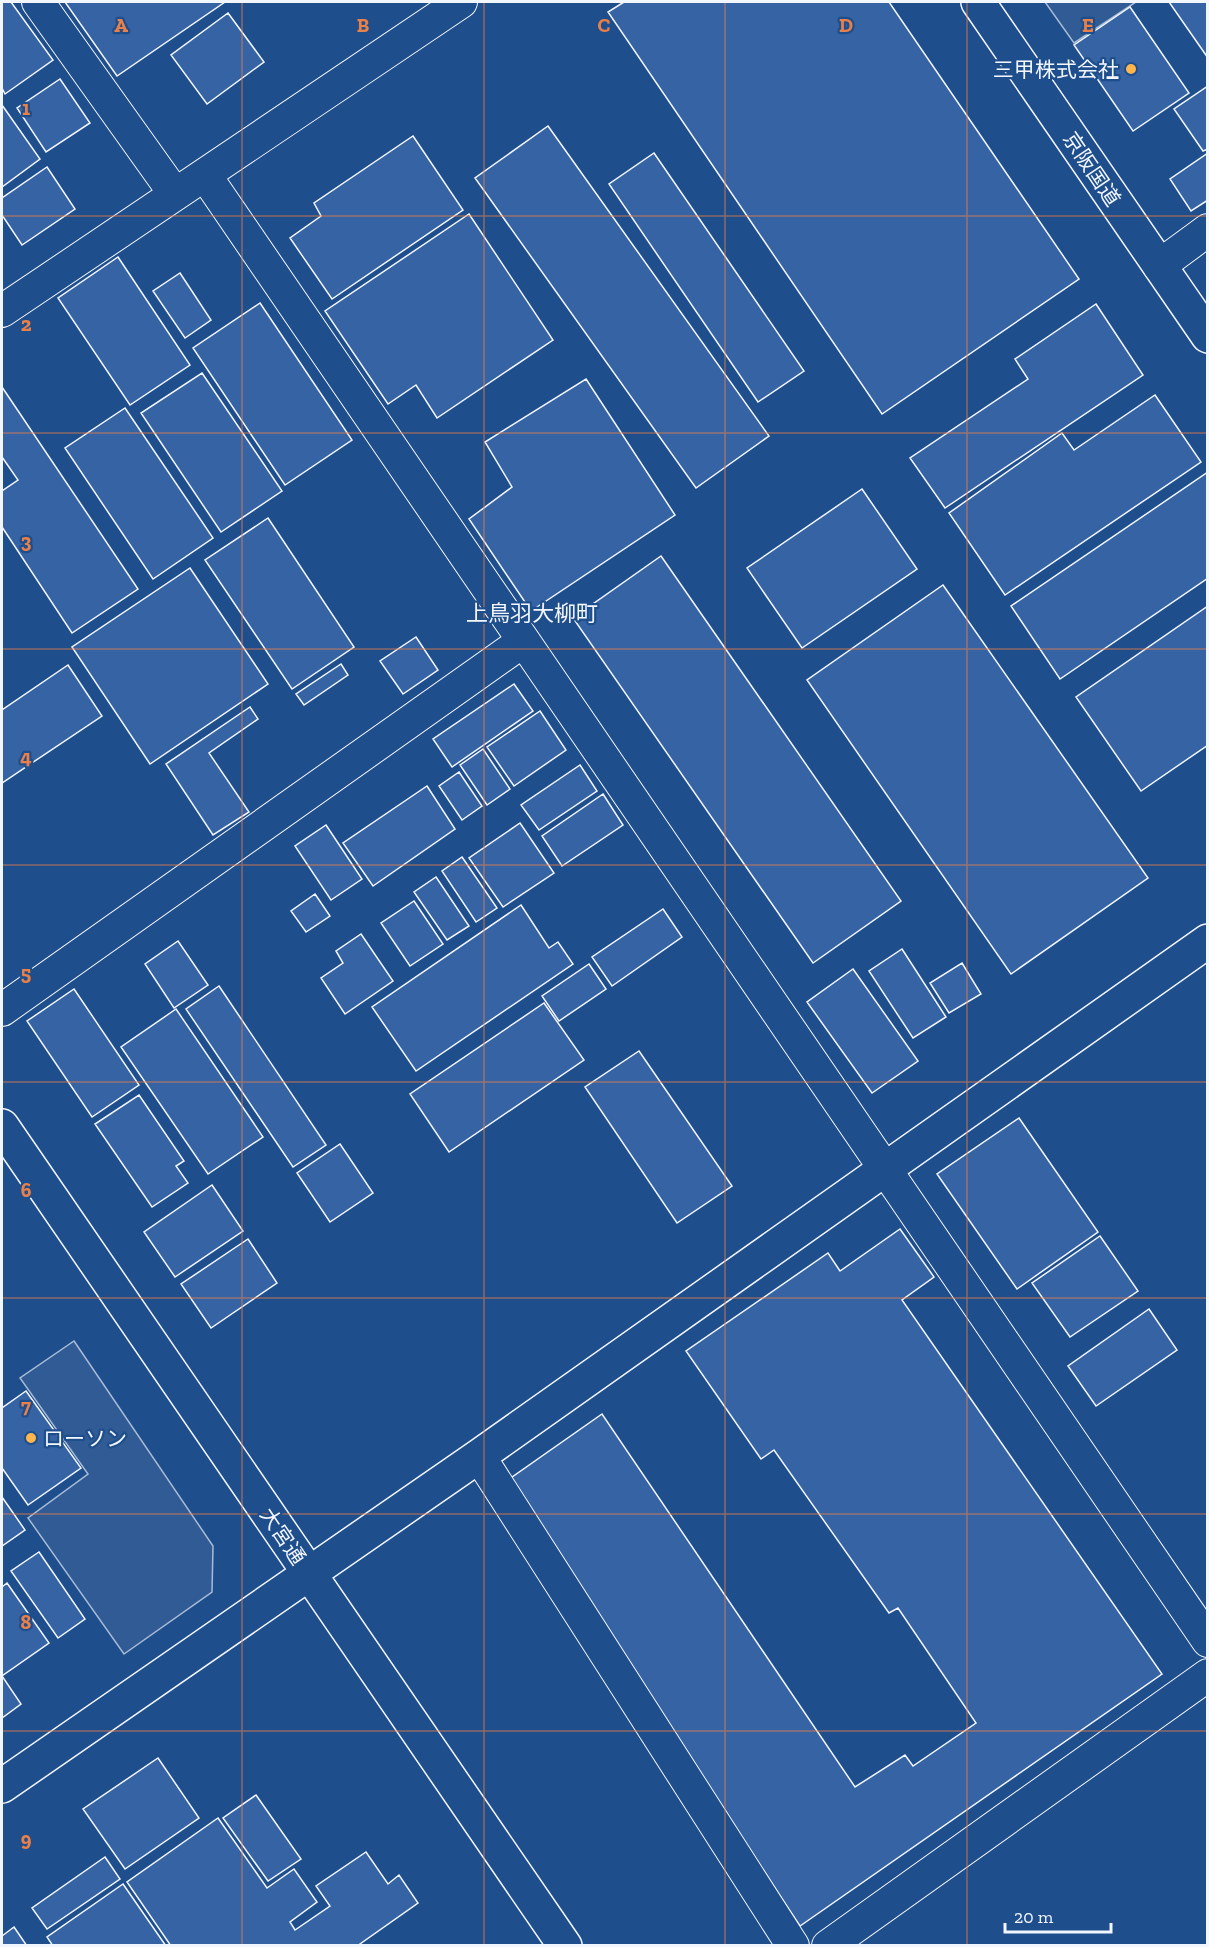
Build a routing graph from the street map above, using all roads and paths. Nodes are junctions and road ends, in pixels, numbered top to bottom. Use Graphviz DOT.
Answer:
graph roads {
  1 [pos="38,2"];
  2 [pos="460,2"];
  3 [pos="978,2"];
  4 [pos="205,175"];
  5 [pos="175,194"];
  6 [pos="1208,230"];
  7 [pos="1159,266"];
  8 [pos="2,311"];
  9 [pos="1208,336"];
  10 [pos="522,642"];
  11 [pos="1208,941"];
  12 [pos="2,1010"];
  13 [pos="2,1126"];
  14 [pos="885,1168"];
  15 [pos="479,1456"];
  16 [pos="308,1572"];
  17 [pos="1208,1641"];
  18 [pos="1208,1675"];
  19 [pos="2,1785"];
  20 [pos="565,1946"];
  21 [pos="793,1946"];
  22 [pos="828,1946"];
  1 -- 5 [label="street"];
  2 -- 4 [label="street"];
  3 -- 7 [label="main road, 京阪国道"];
  4 -- 5 [label="street"];
  4 -- 10 [label="street"];
  5 -- 8 [label="street"];
  6 -- 7 [label="street"];
  7 -- 9 [label="main road, 京阪国道"];
  10 -- 12 [label="street"];
  10 -- 14 [label="street"];
  11 -- 14 [label="main road"];
  13 -- 16 [label="main road, 大宮通"];
  14 -- 15 [label="main road"];
  14 -- 17 [label="street"];
  15 -- 16 [label="main road"];
  15 -- 21 [label="street"];
  16 -- 19 [label="main road"];
  16 -- 20 [label="main road, 大宮通"];
  18 -- 22 [label="street"];
}
